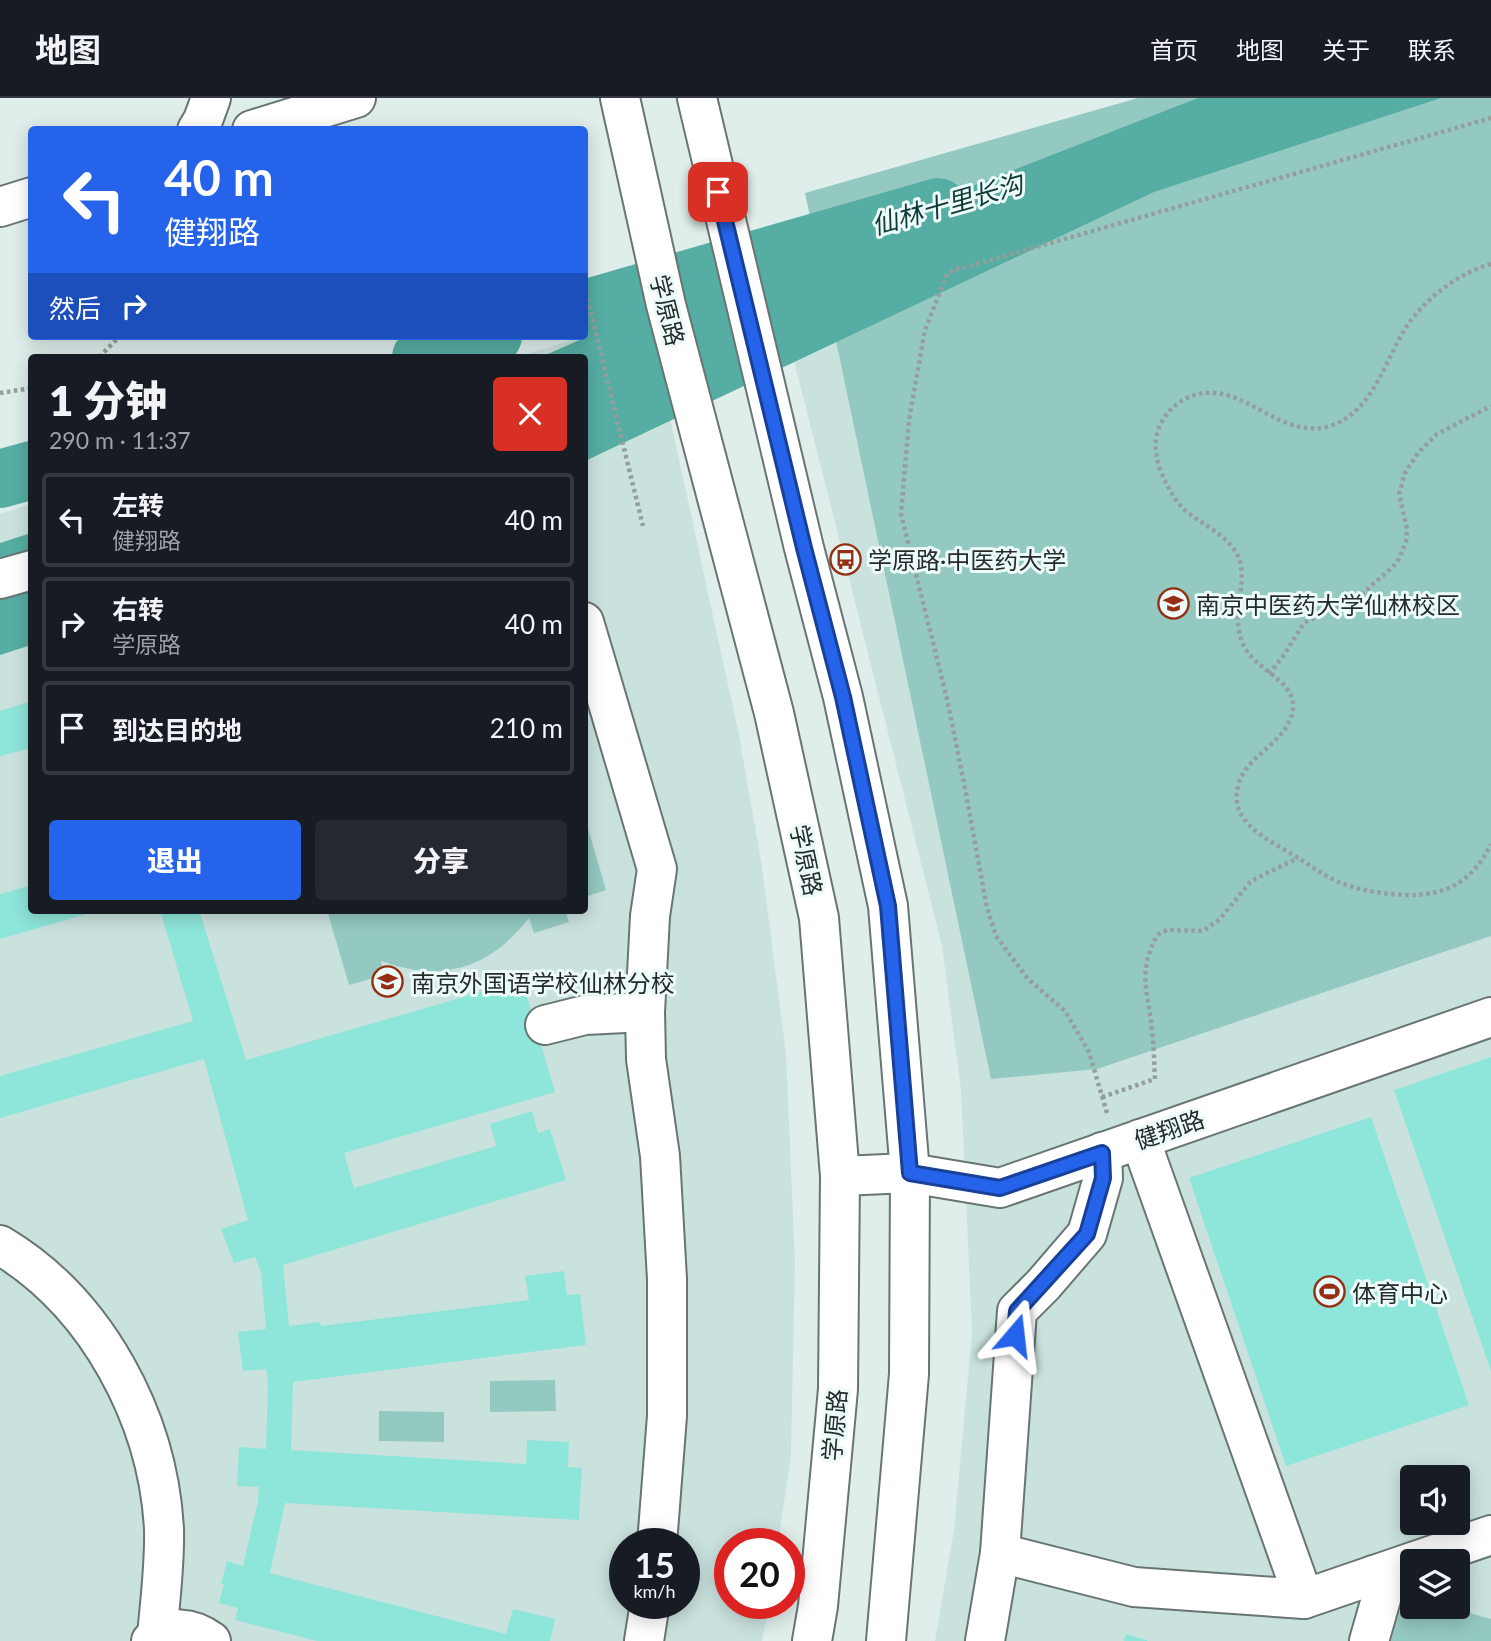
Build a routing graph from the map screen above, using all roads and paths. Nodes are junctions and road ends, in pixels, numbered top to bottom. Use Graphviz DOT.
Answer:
graph roads {
  1 [pos="211,98"];
  2 [pos="356,98"];
  3 [pos="620,98"];
  4 [pos="697,98"];
  5 [pos="1491,118"];
  6 [pos="199,126"];
  7 [pos="265,126"];
  8 [pos="28,198"];
  9 [pos="0,207"];
  10 [pos="1491,264"];
  11 [pos="588,301"];
  12 [pos="116,340"];
  13 [pos="102,354"];
  14 [pos="28,389"];
  15 [pos="0,393"];
  16 [pos="1491,406"];
  17 [pos="643,526"];
  18 [pos="28,570"];
  19 [pos="0,579"];
  20 [pos="588,636"];
  21 [pos="1269,674"];
  22 [pos="1491,844"];
  23 [pos="1298,858"];
  24 [pos="645,1012"];
  25 [pos="1491,1017"];
  26 [pos="545,1025"];
  27 [pos="1102,1097"];
  28 [pos="1120,1147"];
  29 [pos="910,1173"];
  30 [pos="840,1176"];
  31 [pos="0,1245"];
  32 [pos="658,1528"];
  33 [pos="1491,1535"];
  34 [pos="1449,1549"];
  35 [pos="1000,1553"];
  36 [pos="1400,1566"];
  37 [pos="1374,1575"];
  38 [pos="1304,1599"];
  39 [pos="647,1619"];
  40 [pos="154,1638"];
  41 [pos="211,1641"];
  42 [pos="644,1641"];
  43 [pos="813,1641"];
  44 [pos="886,1641"];
  45 [pos="985,1641"];
  46 [pos="1369,1641"];
  1 -- 6 [label="street"];
  2 -- 7 [label="street"];
  3 -- 30 [label="street, 学原路"];
  4 -- 29 [label="street"];
  5 -- 27 [label="path"];
  8 -- 9 [label="street"];
  10 -- 21 [label="path"];
  11 -- 17 [label="path"];
  12 -- 13 [label="path"];
  14 -- 15 [label="path"];
  16 -- 21 [label="path"];
  18 -- 19 [label="street"];
  20 -- 24 [label="street"];
  21 -- 23 [label="path"];
  22 -- 23 [label="path"];
  23 -- 27 [label="path"];
  24 -- 26 [label="street"];
  24 -- 32 [label="street"];
  25 -- 28 [label="street, 健翔路"];
  27 -- 28 [label="path"];
  28 -- 29 [label="street, 健翔路"];
  28 -- 35 [label="street"];
  28 -- 38 [label="street"];
  29 -- 30 [label="street, 健翔路"];
  29 -- 44 [label="street"];
  30 -- 43 [label="street, 学原路"];
  31 -- 40 [label="street"];
  33 -- 34 [label="street"];
  35 -- 38 [label="street"];
  35 -- 45 [label="street"];
  36 -- 37 [label="street"];
  37 -- 38 [label="street"];
  37 -- 46 [label="street"];
  39 -- 42 [label="street"];
  40 -- 41 [label="street"];
}
